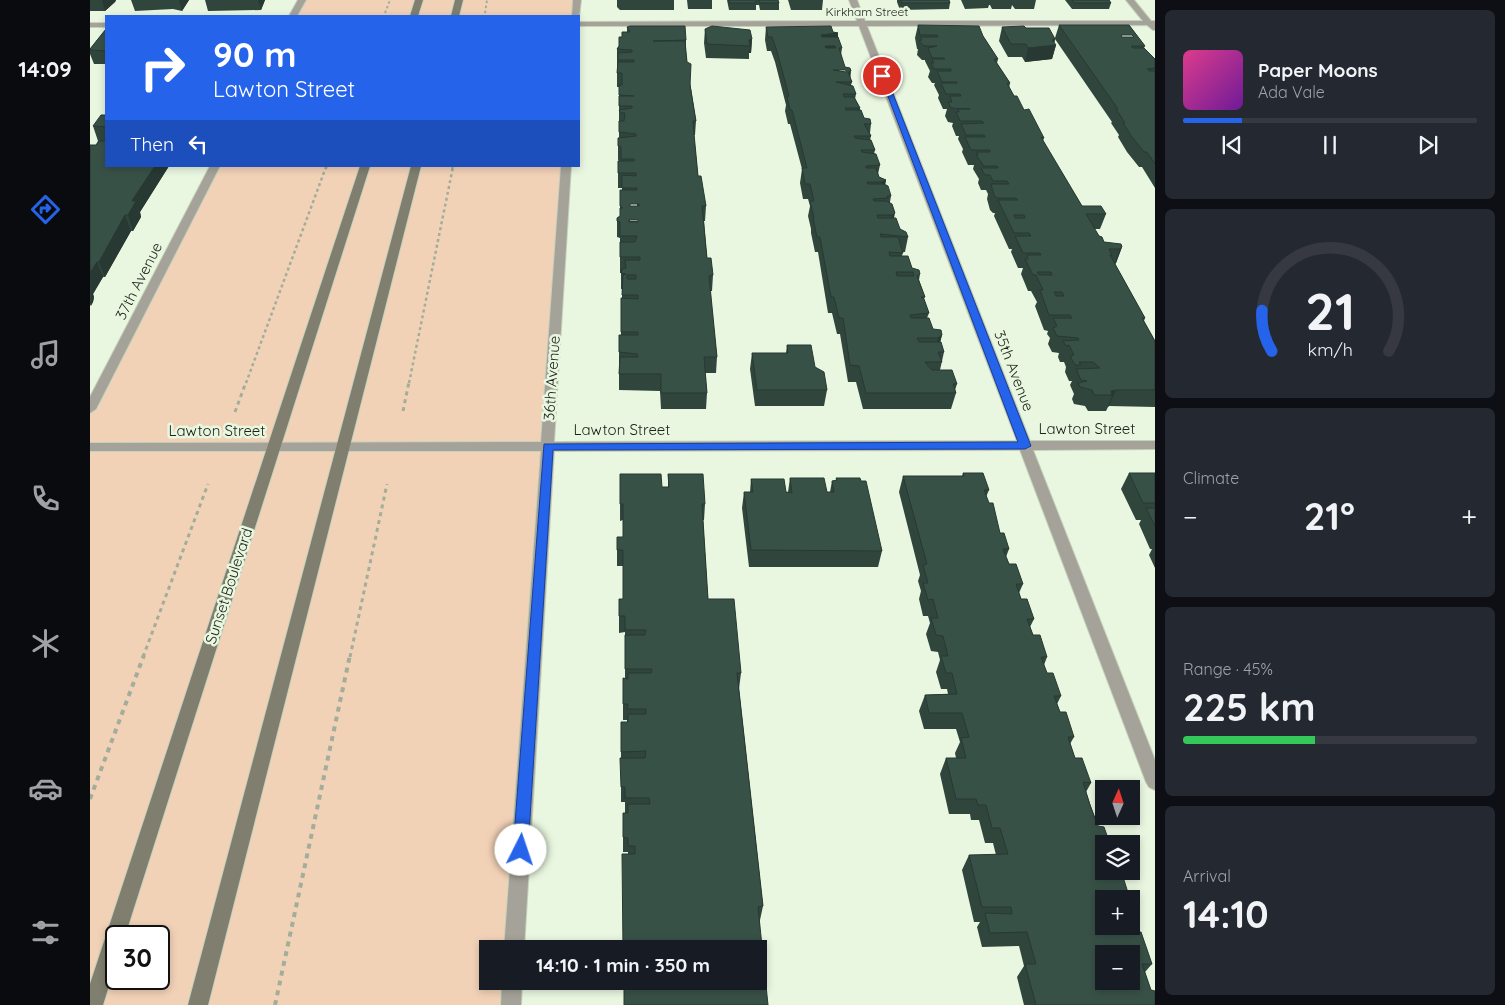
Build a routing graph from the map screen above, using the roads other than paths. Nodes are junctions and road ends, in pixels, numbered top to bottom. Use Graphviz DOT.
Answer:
graph roads {
  1 [pos="302,0"];
  2 [pos="419,0"];
  3 [pos="459,0"];
  4 [pos="577,0"];
  5 [pos="853,0"];
  6 [pos="1130,0"];
  7 [pos="294,15"];
  8 [pos="414,15"];
  9 [pos="455,15"];
  10 [pos="576,15"];
  11 [pos="1152,23"];
  12 [pos="580,24"];
  13 [pos="862,24"];
  14 [pos="90,25"];
  15 [pos="105,25"];
  16 [pos="1155,30"];
  17 [pos="214,167"];
  18 [pos="365,167"];
  19 [pos="416,167"];
  20 [pos="566,167"];
  21 [pos="90,409"];
  22 [pos="1155,445"];
  23 [pos="548,446"];
  24 [pos="1025,446"];
  25 [pos="90,447"];
  26 [pos="274,447"];
  27 [pos="343,447"];
  28 [pos="1155,782"];
  29 [pos="515,940"];
  30 [pos="512,990"];
  31 [pos="93,1005"];
  32 [pos="198,1005"];
  33 [pos="511,1005"];
  1 -- 7 [label="street"];
  2 -- 8 [label="main road"];
  3 -- 9 [label="main road"];
  4 -- 10 [label="street"];
  5 -- 13 [label="street, 35th Avenue"];
  6 -- 11 [label="street"];
  11 -- 13 [label="street, Kirkham Street"];
  11 -- 16 [label="street"];
  12 -- 13 [label="street, Kirkham Street"];
  13 -- 24 [label="street, 35th Avenue"];
  14 -- 15 [label="street"];
  17 -- 21 [label="street, 37th Avenue"];
  18 -- 26 [label="main road, Sunset Boulevard"];
  19 -- 27 [label="main road"];
  20 -- 23 [label="street, 36th Avenue"];
  22 -- 24 [label="street, Lawton Street"];
  23 -- 24 [label="street, Lawton Street"];
  23 -- 27 [label="street, Lawton Street"];
  23 -- 29 [label="street, 36th Avenue"];
  24 -- 28 [label="street, 35th Avenue"];
  25 -- 26 [label="street, Lawton Street"];
  26 -- 27 [label="street, Lawton Street"];
  26 -- 31 [label="main road, Sunset Boulevard"];
  27 -- 32 [label="main road"];
  30 -- 33 [label="street"];
}
